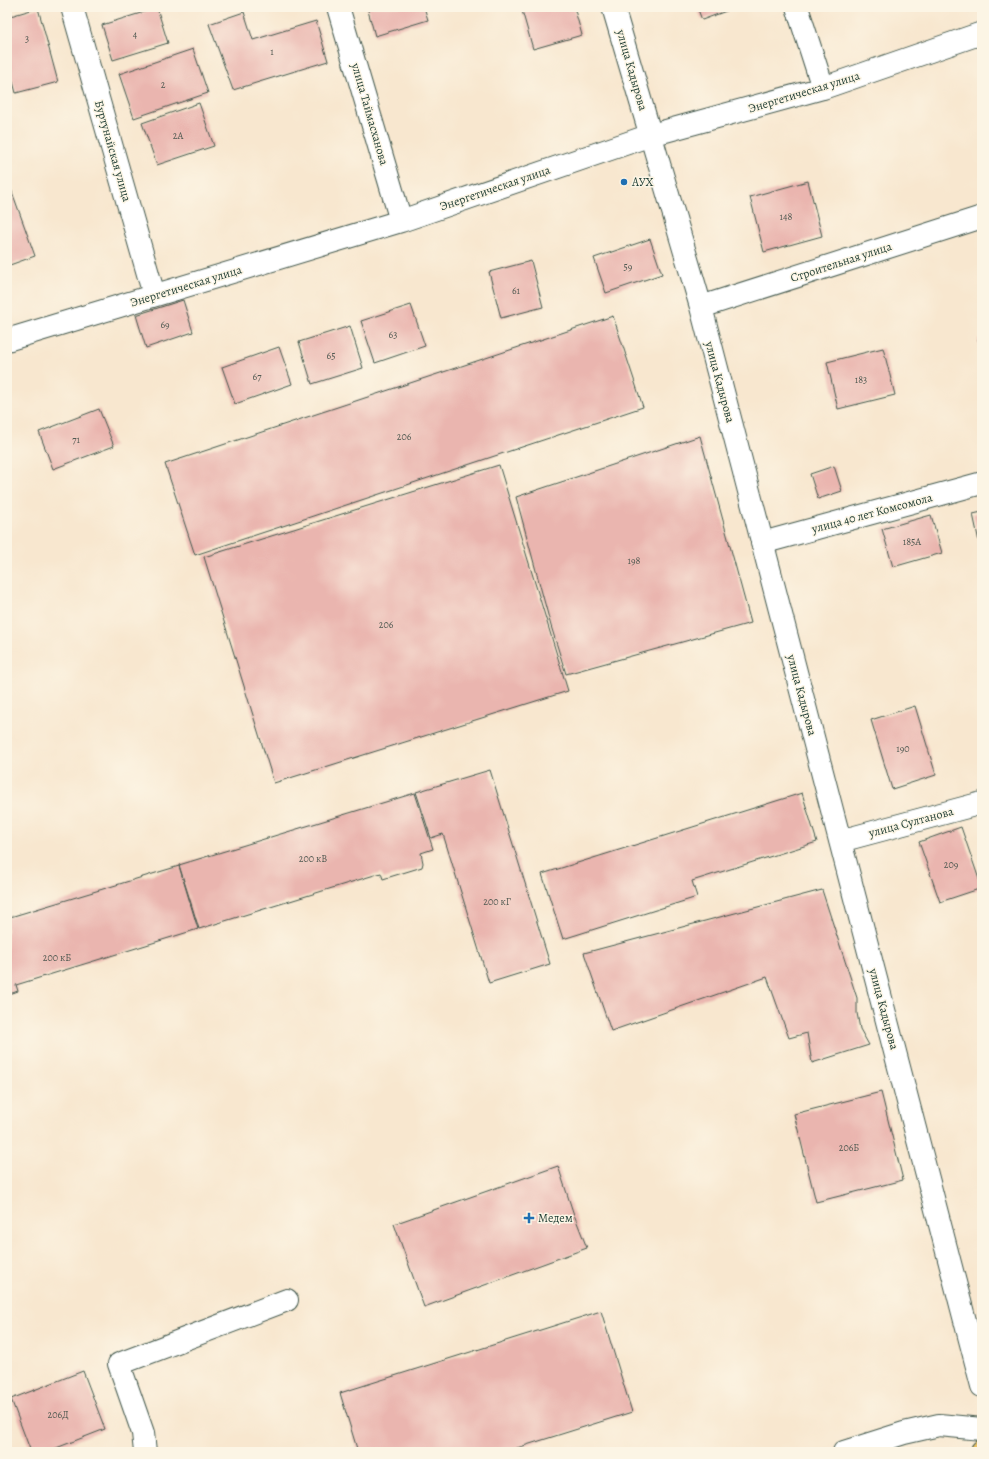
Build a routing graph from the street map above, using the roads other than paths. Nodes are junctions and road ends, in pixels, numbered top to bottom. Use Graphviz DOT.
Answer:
graph roads {
  1 [pos="72,7"];
  2 [pos="338,7"];
  3 [pos="613,7"];
  4 [pos="797,7"];
  5 [pos="982,33"];
  6 [pos="823,88"];
  7 [pos="651,135"];
  8 [pos="982,217"];
  9 [pos="401,221"];
  10 [pos="154,295"];
  11 [pos="701,307"];
  12 [pos="7,340"];
  13 [pos="982,483"];
  14 [pos="762,543"];
  15 [pos="982,803"];
  16 [pos="840,841"];
  17 [pos="287,1300"];
  18 [pos="982,1386"];
  19 [pos="982,1429"];
  20 [pos="145,1452"];
  21 [pos="844,1452"];
  1 -- 10 [label="street, Буртунайская улица"];
  2 -- 9 [label="street, улица Таймасханова"];
  3 -- 7 [label="street, улица Кадырова"];
  4 -- 6 [label="street"];
  5 -- 6 [label="street, Энергетическая улица"];
  6 -- 7 [label="street, Энергетическая улица"];
  7 -- 9 [label="street, Энергетическая улица"];
  7 -- 11 [label="street, улица Кадырова"];
  8 -- 11 [label="street, Строительная улица"];
  9 -- 10 [label="street, Энергетическая улица"];
  10 -- 12 [label="street, Энергетическая улица"];
  11 -- 14 [label="street, улица Кадырова"];
  13 -- 14 [label="street, улица 40 лет Комсомола"];
  14 -- 16 [label="street, улица Кадырова"];
  15 -- 16 [label="street, улица Султанова"];
  16 -- 18 [label="street, улица Кадырова"];
  17 -- 20 [label="street"];
  19 -- 21 [label="street"];
}
